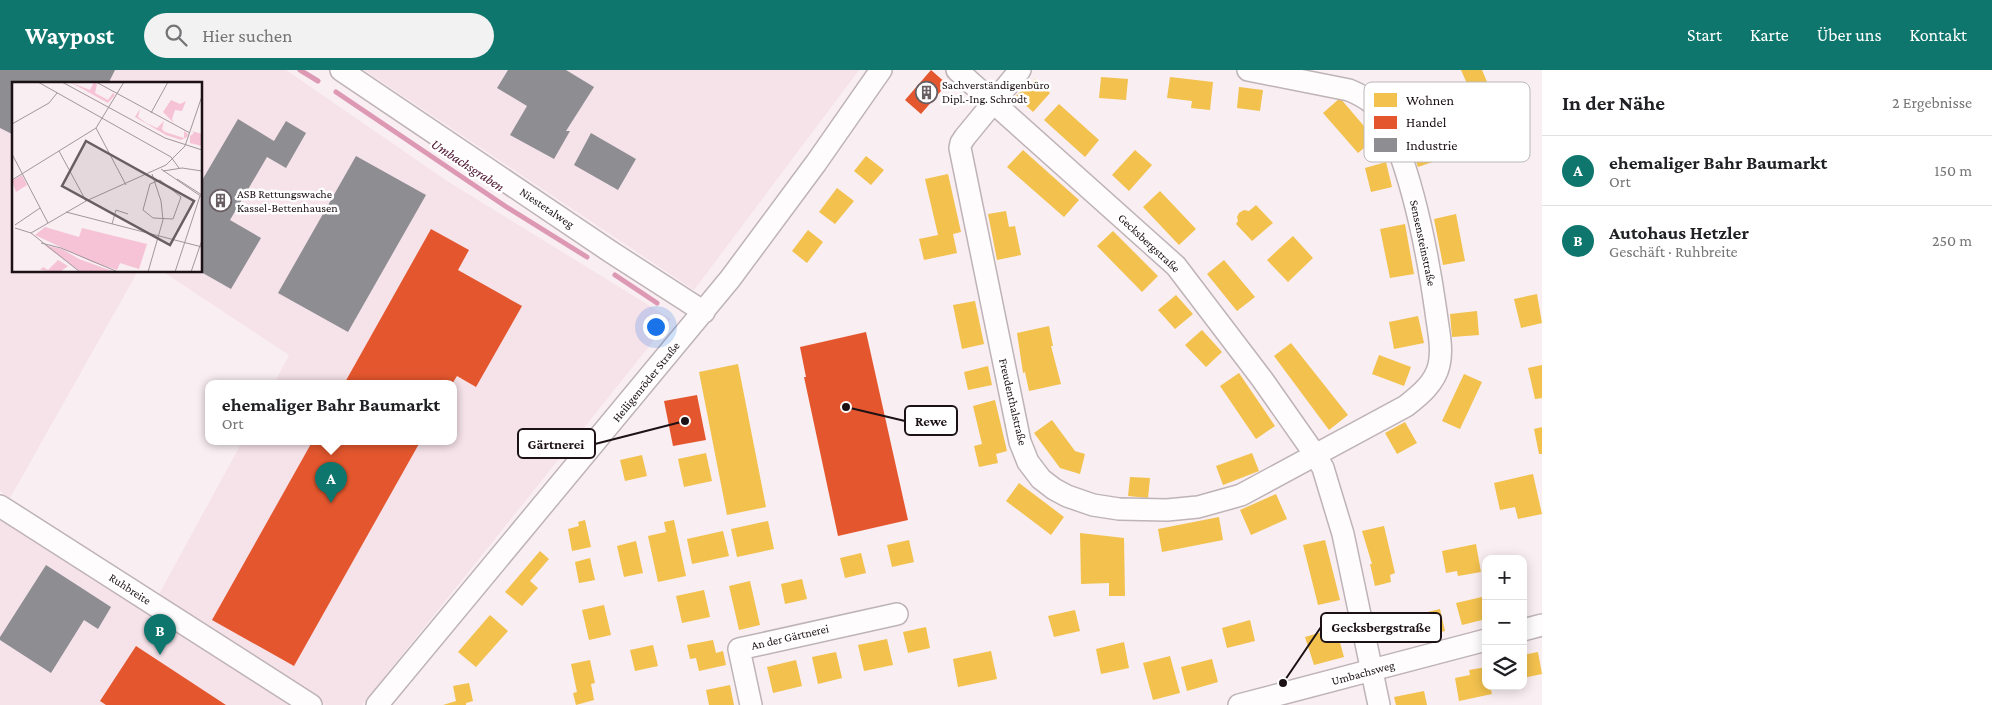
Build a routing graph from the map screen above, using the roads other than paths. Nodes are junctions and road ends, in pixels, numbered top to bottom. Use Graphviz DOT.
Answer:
graph roads {
  1 [pos="340,70"];
  2 [pos="881,70"];
  3 [pos="957,70"];
  4 [pos="1020,70"];
  5 [pos="1248,70"];
  6 [pos="1364,96"];
  7 [pos="994,102"];
  8 [pos="1403,162"];
  9 [pos="704,312"];
  10 [pos="1316,456"];
  11 [pos="0,506"];
  12 [pos="897,614"];
  13 [pos="1542,625"];
  14 [pos="1527,629"];
  15 [pos="1482,641"];
  16 [pos="1372,671"];
  17 [pos="311,705"];
  18 [pos="377,705"];
  19 [pos="751,705"];
  20 [pos="1239,705"];
  21 [pos="1380,705"];
  1 -- 9 [label="street, Niestetalweg"];
  2 -- 9 [label="street, Heiligenröder Straße"];
  3 -- 7 [label="street, Gecksbergstraße"];
  4 -- 7 [label="street"];
  5 -- 6 [label="street, Sensensteinstraße"];
  7 -- 10 [label="street, Gecksbergstraße"];
  7 -- 10 [label="street, Freudenthalstraße"];
  8 -- 10 [label="street, Sensensteinstraße"];
  9 -- 18 [label="street, Heiligenröder Straße"];
  10 -- 16 [label="street, Gecksbergstraße"];
  11 -- 17 [label="street, Ruhbreite"];
  12 -- 19 [label="street, An der Gärtnerei"];
  13 -- 14 [label="street"];
  15 -- 16 [label="street, Umbachsweg"];
  16 -- 20 [label="street, Umbachsweg"];
  16 -- 21 [label="street, Gecksbergstraße"];
}
